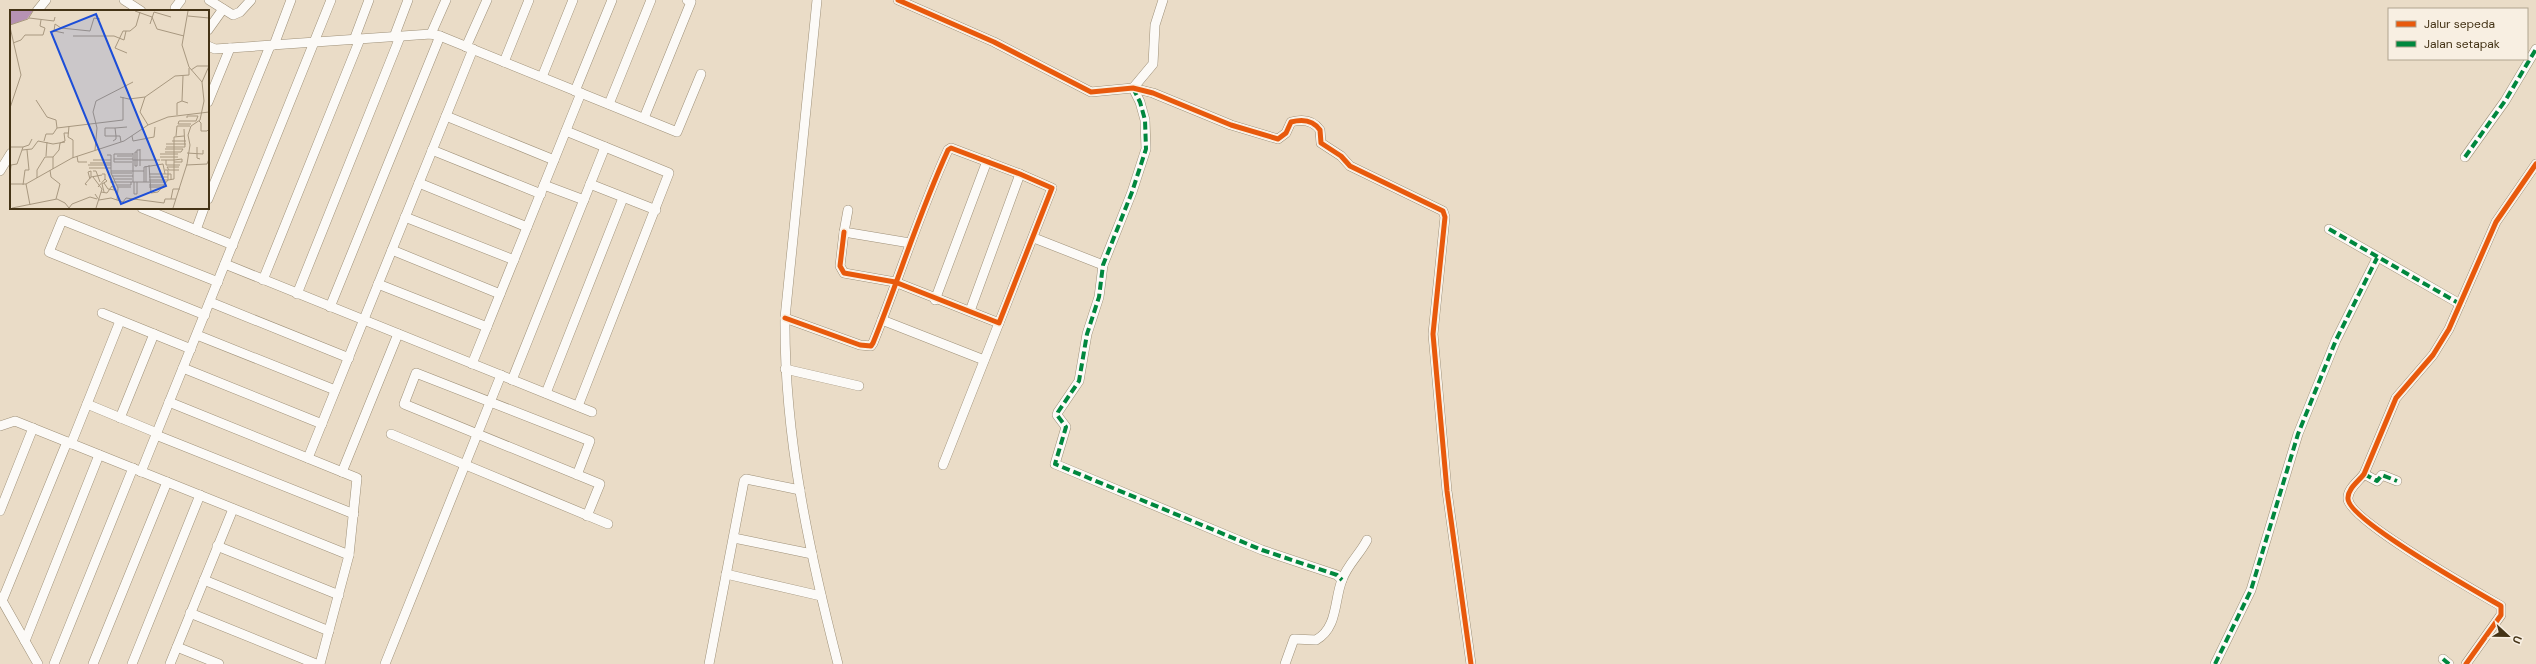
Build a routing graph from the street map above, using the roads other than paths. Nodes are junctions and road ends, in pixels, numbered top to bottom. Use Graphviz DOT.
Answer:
graph roads {
  1 [pos="46,0"];
  2 [pos="124,0"];
  3 [pos="181,0"];
  4 [pos="209,0"];
  5 [pos="251,0"];
  6 [pos="291,0"];
  7 [pos="330,0"];
  8 [pos="369,0"];
  9 [pos="408,0"];
  10 [pos="446,0"];
  11 [pos="487,0"];
  12 [pos="529,0"];
  13 [pos="573,0"];
  14 [pos="612,0"];
  15 [pos="651,0"];
  16 [pos="687,0"];
  17 [pos="817,0"];
  18 [pos="898,0"];
  19 [pos="1162,0"];
  20 [pos="175,8"];
  21 [pos="223,9"];
  22 [pos="38,10"];
  23 [pos="136,10"];
  24 [pos="209,29"];
  25 [pos="435,35"];
  26 [pos="397,37"];
  27 [pos="357,39"];
  28 [pos="314,43"];
  29 [pos="272,45"];
  30 [pos="209,46"];
  31 [pos="230,48"];
  32 [pos="469,48"];
  33 [pos="2536,50"];
  34 [pos="504,62"];
  35 [pos="701,74"];
  36 [pos="542,77"];
  37 [pos="1133,88"];
  38 [pos="578,92"];
  39 [pos="209,100"];
  40 [pos="609,104"];
  41 [pos="446,116"];
  42 [pos="644,118"];
  43 [pos="566,131"];
  44 [pos="605,147"];
  45 [pos="432,150"];
  46 [pos="10,155"];
  47 [pos="2465,157"];
  48 [pos="554,160"];
  49 [pos="987,161"];
  50 [pos="2536,164"];
  51 [pos="0,171"];
  52 [pos="1020,174"];
  53 [pos="419,183"];
  54 [pos="590,184"];
  55 [pos="544,185"];
  56 [pos="541,194"];
  57 [pos="209,197"];
  58 [pos="624,198"];
  59 [pos="584,200"];
  60 [pos="148,209"];
  61 [pos="204,209"];
  62 [pos="656,210"];
  63 [pos="848,210"];
  64 [pos="164,212"];
  65 [pos="405,216"];
  66 [pos="527,226"];
  67 [pos="2329,229"];
  68 [pos="196,230"];
  69 [pos="844,232"];
  70 [pos="1034,238"];
  71 [pos="910,243"];
  72 [pos="233,245"];
  73 [pos="392,250"];
  74 [pos="2377,258"];
  75 [pos="514,260"];
  76 [pos="225,264"];
  77 [pos="1103,265"];
  78 [pos="263,280"];
  79 [pos="218,282"];
  80 [pos="895,282"];
  81 [pos="378,284"];
  82 [pos="298,294"];
  83 [pos="500,294"];
  84 [pos="935,300"];
  85 [pos="210,302"];
  86 [pos="2460,304"];
  87 [pos="330,307"];
  88 [pos="970,311"];
  89 [pos="102,313"];
  90 [pos="205,315"];
  91 [pos="785,318"];
  92 [pos="364,320"];
  93 [pos="882,320"];
  94 [pos="120,321"];
  95 [pos="999,322"];
  96 [pos="487,327"];
  97 [pos="154,334"];
  98 [pos="398,334"];
  99 [pos="197,335"];
  100 [pos="191,349"];
  101 [pos="349,358"];
  102 [pos="984,360"];
  103 [pos="472,364"];
  104 [pos="183,368"];
  105 [pos="785,369"];
  106 [pos="501,375"];
  107 [pos="512,380"];
  108 [pos="859,386"];
  109 [pos="335,390"];
  110 [pos="546,394"];
  111 [pos="170,402"];
  112 [pos="490,402"];
  113 [pos="87,404"];
  114 [pos="578,406"];
  115 [pos="592,412"];
  116 [pos="120,418"];
  117 [pos="322,424"];
  118 [pos="0,426"];
  119 [pos="33,428"];
  120 [pos="157,434"];
  121 [pos="391,434"];
  122 [pos="477,434"];
  123 [pos="69,443"];
  124 [pos="99,455"];
  125 [pos="308,458"];
  126 [pos="464,465"];
  127 [pos="943,466"];
  128 [pos="132,468"];
  129 [pos="142,472"];
  130 [pos="342,472"];
  131 [pos="2364,474"];
  132 [pos="577,475"];
  133 [pos="2397,481"];
  134 [pos="166,482"];
  135 [pos="800,490"];
  136 [pos="200,495"];
  137 [pos="232,509"];
  138 [pos="0,510"];
  139 [pos="354,514"];
  140 [pos="587,516"];
  141 [pos="608,524"];
  142 [pos="734,538"];
  143 [pos="1367,540"];
  144 [pos="217,546"];
  145 [pos="812,554"];
  146 [pos="349,556"];
  147 [pos="726,574"];
  148 [pos="204,580"];
  149 [pos="1342,580"];
  150 [pos="339,595"];
  151 [pos="821,596"];
  152 [pos="1,599"];
  153 [pos="190,613"];
  154 [pos="329,630"];
  155 [pos="25,641"];
  156 [pos="177,647"];
  157 [pos="38,664"];
  158 [pos="54,664"];
  159 [pos="93,664"];
  160 [pos="132,664"];
  161 [pos="170,664"];
  162 [pos="219,664"];
  163 [pos="316,664"];
  164 [pos="320,664"];
  165 [pos="385,664"];
  166 [pos="709,664"];
  167 [pos="838,664"];
  168 [pos="1285,664"];
  169 [pos="1471,664"];
  170 [pos="2215,664"];
  171 [pos="2466,664"];
  1 -- 22 [label="street"];
  2 -- 23 [label="street"];
  3 -- 20 [label="street"];
  4 -- 21 [label="street"];
  5 -- 21 [label="street"];
  6 -- 29 [label="street"];
  7 -- 28 [label="street"];
  8 -- 27 [label="street"];
  9 -- 26 [label="street"];
  10 -- 25 [label="street"];
  11 -- 32 [label="street"];
  12 -- 34 [label="street"];
  13 -- 36 [label="street"];
  14 -- 38 [label="street"];
  15 -- 40 [label="street"];
  16 -- 42 [label="street"];
  17 -- 91 [label="street"];
  18 -- 37 [label="street"];
  19 -- 37 [label="street"];
  21 -- 24 [label="street"];
  25 -- 26 [label="street"];
  25 -- 32 [label="street"];
  25 -- 87 [label="street"];
  26 -- 27 [label="street"];
  26 -- 82 [label="street"];
  27 -- 28 [label="street"];
  27 -- 78 [label="street"];
  28 -- 29 [label="street"];
  28 -- 72 [label="street"];
  29 -- 31 [label="street"];
  29 -- 57 [label="street"];
  30 -- 31 [label="street"];
  31 -- 39 [label="street"];
  32 -- 34 [label="street"];
  32 -- 41 [label="street"];
  33 -- 47 [label="street"];
  34 -- 36 [label="street"];
  35 -- 42 [label="street"];
  36 -- 38 [label="street"];
  37 -- 77 [label="street"];
  37 -- 169 [label="street"];
  38 -- 40 [label="street"];
  38 -- 43 [label="street"];
  40 -- 42 [label="street"];
  41 -- 45 [label="street"];
  41 -- 48 [label="street"];
  43 -- 44 [label="street"];
  43 -- 48 [label="street"];
  44 -- 54 [label="street"];
  44 -- 62 [label="street"];
  45 -- 53 [label="street"];
  45 -- 56 [label="street"];
  46 -- 51 [label="street"];
  48 -- 55 [label="street"];
  49 -- 52 [label="street"];
  49 -- 71 [label="street"];
  49 -- 84 [label="street"];
  50 -- 86 [label="street"];
  52 -- 70 [label="street"];
  52 -- 88 [label="street"];
  53 -- 65 [label="street"];
  53 -- 66 [label="street"];
  54 -- 58 [label="street"];
  54 -- 59 [label="street"];
  55 -- 56 [label="street"];
  55 -- 59 [label="street"];
  56 -- 66 [label="street"];
  58 -- 62 [label="street"];
  58 -- 110 [label="street"];
  59 -- 107 [label="street"];
  60 -- 64 [label="street"];
  61 -- 68 [label="street"];
  62 -- 114 [label="street"];
  63 -- 69 [label="street"];
  64 -- 68 [label="street"];
  65 -- 73 [label="street"];
  65 -- 75 [label="street"];
  66 -- 75 [label="street"];
  67 -- 74 [label="street"];
  68 -- 72 [label="street"];
  69 -- 71 [label="street"];
  69 -- 80 [label="street"];
  70 -- 77 [label="street"];
  70 -- 95 [label="street"];
  71 -- 80 [label="street"];
  72 -- 76 [label="street"];
  73 -- 81 [label="street"];
  73 -- 83 [label="street"];
  74 -- 86 [label="street"];
  74 -- 170 [label="street"];
  75 -- 83 [label="street"];
  76 -- 78 [label="street"];
  76 -- 79 [label="street"];
  77 -- 149 [label="street"];
  78 -- 82 [label="street"];
  79 -- 85 [label="street"];
  79 -- 90 [label="street"];
  80 -- 84 [label="street"];
  80 -- 93 [label="street"];
  81 -- 92 [label="street"];
  81 -- 96 [label="street"];
  82 -- 87 [label="street"];
  83 -- 96 [label="street"];
  84 -- 88 [label="street"];
  85 -- 90 [label="street"];
  85 -- 101 [label="street"];
  86 -- 131 [label="street"];
  87 -- 92 [label="street"];
  88 -- 95 [label="street"];
  89 -- 94 [label="street"];
  90 -- 99 [label="street"];
  91 -- 93 [label="street"];
  91 -- 105 [label="street"];
  92 -- 98 [label="street"];
  92 -- 101 [label="street"];
  93 -- 102 [label="street"];
  94 -- 97 [label="street"];
  94 -- 113 [label="street"];
  95 -- 102 [label="street"];
  96 -- 103 [label="street"];
  97 -- 100 [label="street"];
  97 -- 116 [label="street"];
  98 -- 103 [label="street"];
  98 -- 130 [label="street"];
  99 -- 100 [label="street"];
  99 -- 109 [label="street"];
  100 -- 104 [label="street"];
  101 -- 109 [label="street"];
  102 -- 127 [label="street"];
  103 -- 106 [label="street"];
  104 -- 111 [label="street"];
  104 -- 117 [label="street"];
  105 -- 108 [label="street"];
  105 -- 135 [label="street"];
  106 -- 107 [label="street"];
  106 -- 112 [label="street"];
  107 -- 110 [label="street"];
  109 -- 117 [label="street"];
  110 -- 114 [label="street"];
  111 -- 120 [label="street"];
  111 -- 125 [label="street"];
  112 -- 122 [label="street"];
  112 -- 122 [label="street"];
  112 -- 132 [label="street"];
  113 -- 116 [label="street"];
  113 -- 123 [label="street"];
  114 -- 115 [label="street"];
  116 -- 120 [label="street"];
  117 -- 125 [label="street"];
  118 -- 119 [label="street"];
  119 -- 123 [label="street"];
  119 -- 138 [label="street"];
  120 -- 129 [label="street"];
  120 -- 139 [label="street"];
  121 -- 126 [label="street"];
  122 -- 126 [label="street"];
  122 -- 132 [label="street"];
  123 -- 124 [label="street"];
  123 -- 152 [label="street"];
  124 -- 128 [label="street"];
  124 -- 155 [label="street"];
  125 -- 130 [label="street"];
  126 -- 140 [label="street"];
  126 -- 165 [label="street"];
  128 -- 129 [label="street"];
  128 -- 158 [label="street"];
  129 -- 134 [label="street"];
  130 -- 139 [label="street"];
  131 -- 133 [label="street"];
  131 -- 171 [label="street"];
  132 -- 140 [label="street"];
  134 -- 136 [label="street"];
  134 -- 159 [label="street"];
  135 -- 142 [label="street"];
  135 -- 145 [label="street"];
  136 -- 137 [label="street"];
  136 -- 160 [label="street"];
  137 -- 144 [label="street"];
  137 -- 146 [label="street"];
  139 -- 146 [label="street"];
  140 -- 141 [label="street"];
  142 -- 145 [label="street"];
  142 -- 147 [label="street"];
  143 -- 149 [label="street"];
  144 -- 148 [label="street"];
  144 -- 150 [label="street"];
  145 -- 151 [label="street"];
  146 -- 150 [label="street"];
  147 -- 151 [label="street"];
  147 -- 166 [label="street"];
  148 -- 153 [label="street"];
  148 -- 154 [label="street"];
  149 -- 168 [label="street"];
  150 -- 154 [label="street"];
  151 -- 167 [label="street"];
  152 -- 155 [label="street"];
  153 -- 156 [label="street"];
  153 -- 163 [label="street"];
  154 -- 164 [label="street"];
  155 -- 157 [label="street"];
  156 -- 161 [label="street"];
  156 -- 162 [label="street"];
}
